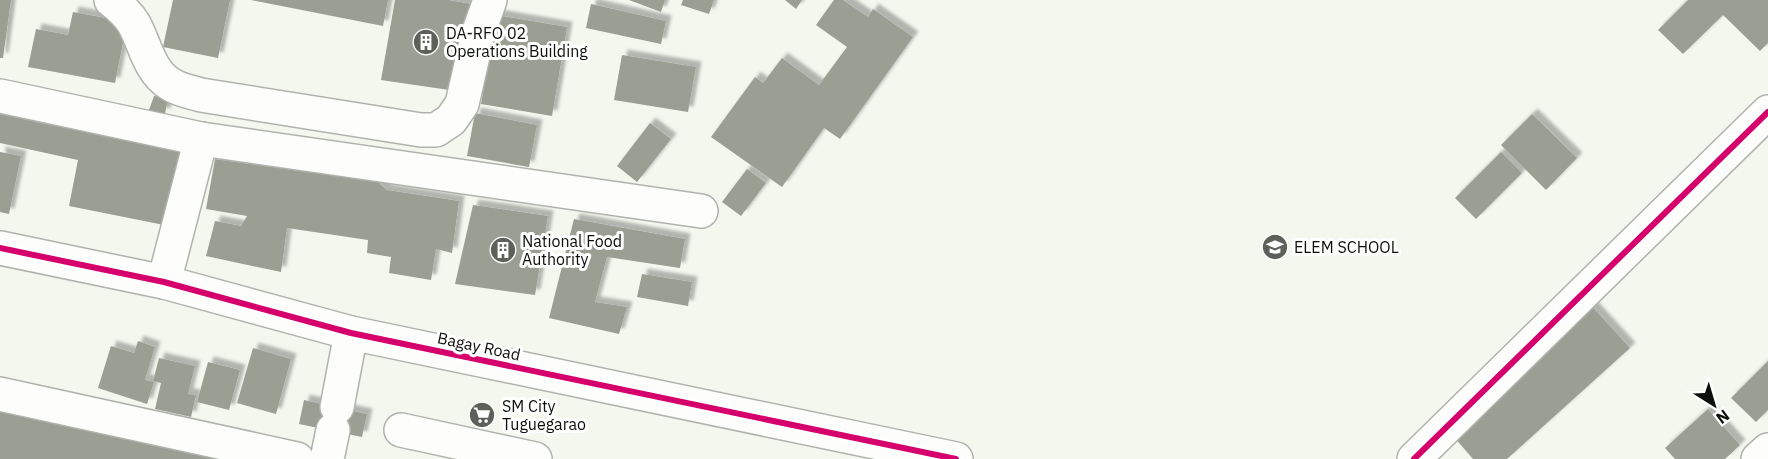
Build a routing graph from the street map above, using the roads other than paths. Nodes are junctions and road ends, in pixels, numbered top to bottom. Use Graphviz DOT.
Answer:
graph roads {
  1 [pos="111,0"];
  2 [pos="490,0"];
  3 [pos="0,96"];
  4 [pos="1768,111"];
  5 [pos="201,140"];
  6 [pos="701,211"];
  7 [pos="0,248"];
  8 [pos="164,282"];
  9 [pos="351,333"];
  10 [pos="0,394"];
  11 [pos="401,430"];
  12 [pos="332,432"];
  13 [pos="1768,450"];
  14 [pos="479,454"];
  15 [pos="297,459"];
  16 [pos="535,459"];
  17 [pos="956,459"];
  18 [pos="1414,459"];
  19 [pos="1758,459"];
  1 -- 2 [label="street"];
  3 -- 5 [label="street"];
  4 -- 18 [label="street"];
  5 -- 6 [label="street"];
  5 -- 8 [label="street"];
  7 -- 8 [label="street, Bagay Road"];
  8 -- 9 [label="street, Bagay Road"];
  9 -- 12 [label="street"];
  9 -- 17 [label="street, Bagay Road"];
  10 -- 15 [label="street"];
  11 -- 14 [label="street"];
  13 -- 19 [label="street"];
  14 -- 16 [label="street"];
}
